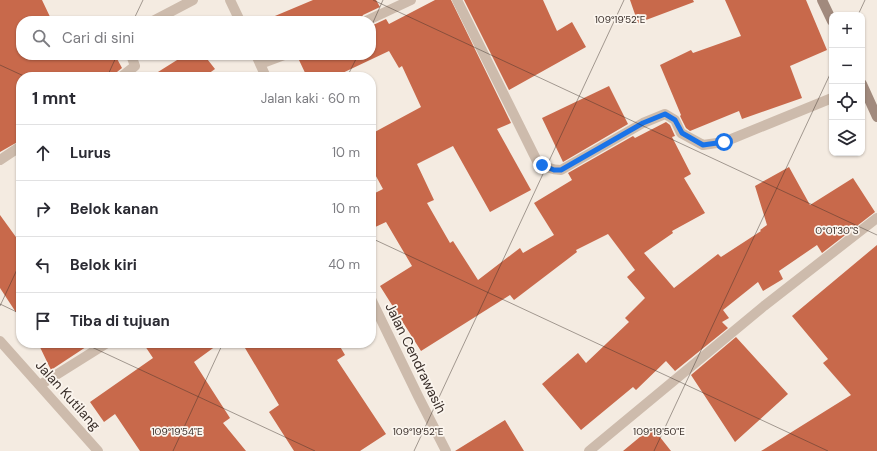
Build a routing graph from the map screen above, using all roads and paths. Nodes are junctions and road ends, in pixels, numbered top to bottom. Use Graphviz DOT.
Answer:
graph roads {
  1 [pos="194,0"];
  2 [pos="230,0"];
  3 [pos="412,0"];
  4 [pos="457,0"];
  5 [pos="822,0"];
  6 [pos="829,15"];
  7 [pos="163,16"];
  8 [pos="238,16"];
  9 [pos="376,16"];
  10 [pos="133,60"];
  11 [pos="258,60"];
  12 [pos="127,72"];
  13 [pos="264,72"];
  14 [pos="865,91"];
  15 [pos="829,99"];
  16 [pos="877,117"];
  17 [pos="16,149"];
  18 [pos="0,160"];
  19 [pos="877,218"];
  20 [pos="376,309"];
  21 [pos="0,341"];
  22 [pos="100,348"];
  23 [pos="40,385"];
  24 [pos="98,451"];
  25 [pos="446,451"];
  26 [pos="589,451"];
  1 -- 7 [label="street"];
  2 -- 8 [label="street"];
  3 -- 9 [label="street"];
  4 -- 15 [label="street"];
  5 -- 6 [label="street"];
  10 -- 12 [label="street"];
  11 -- 13 [label="street"];
  14 -- 16 [label="street"];
  17 -- 18 [label="street"];
  19 -- 26 [label="street"];
  20 -- 25 [label="street, Jalan Cendrawasih"];
  21 -- 23 [label="street, Jalan Kutilang"];
  22 -- 23 [label="street"];
  23 -- 24 [label="street, Jalan Kutilang"];
}
